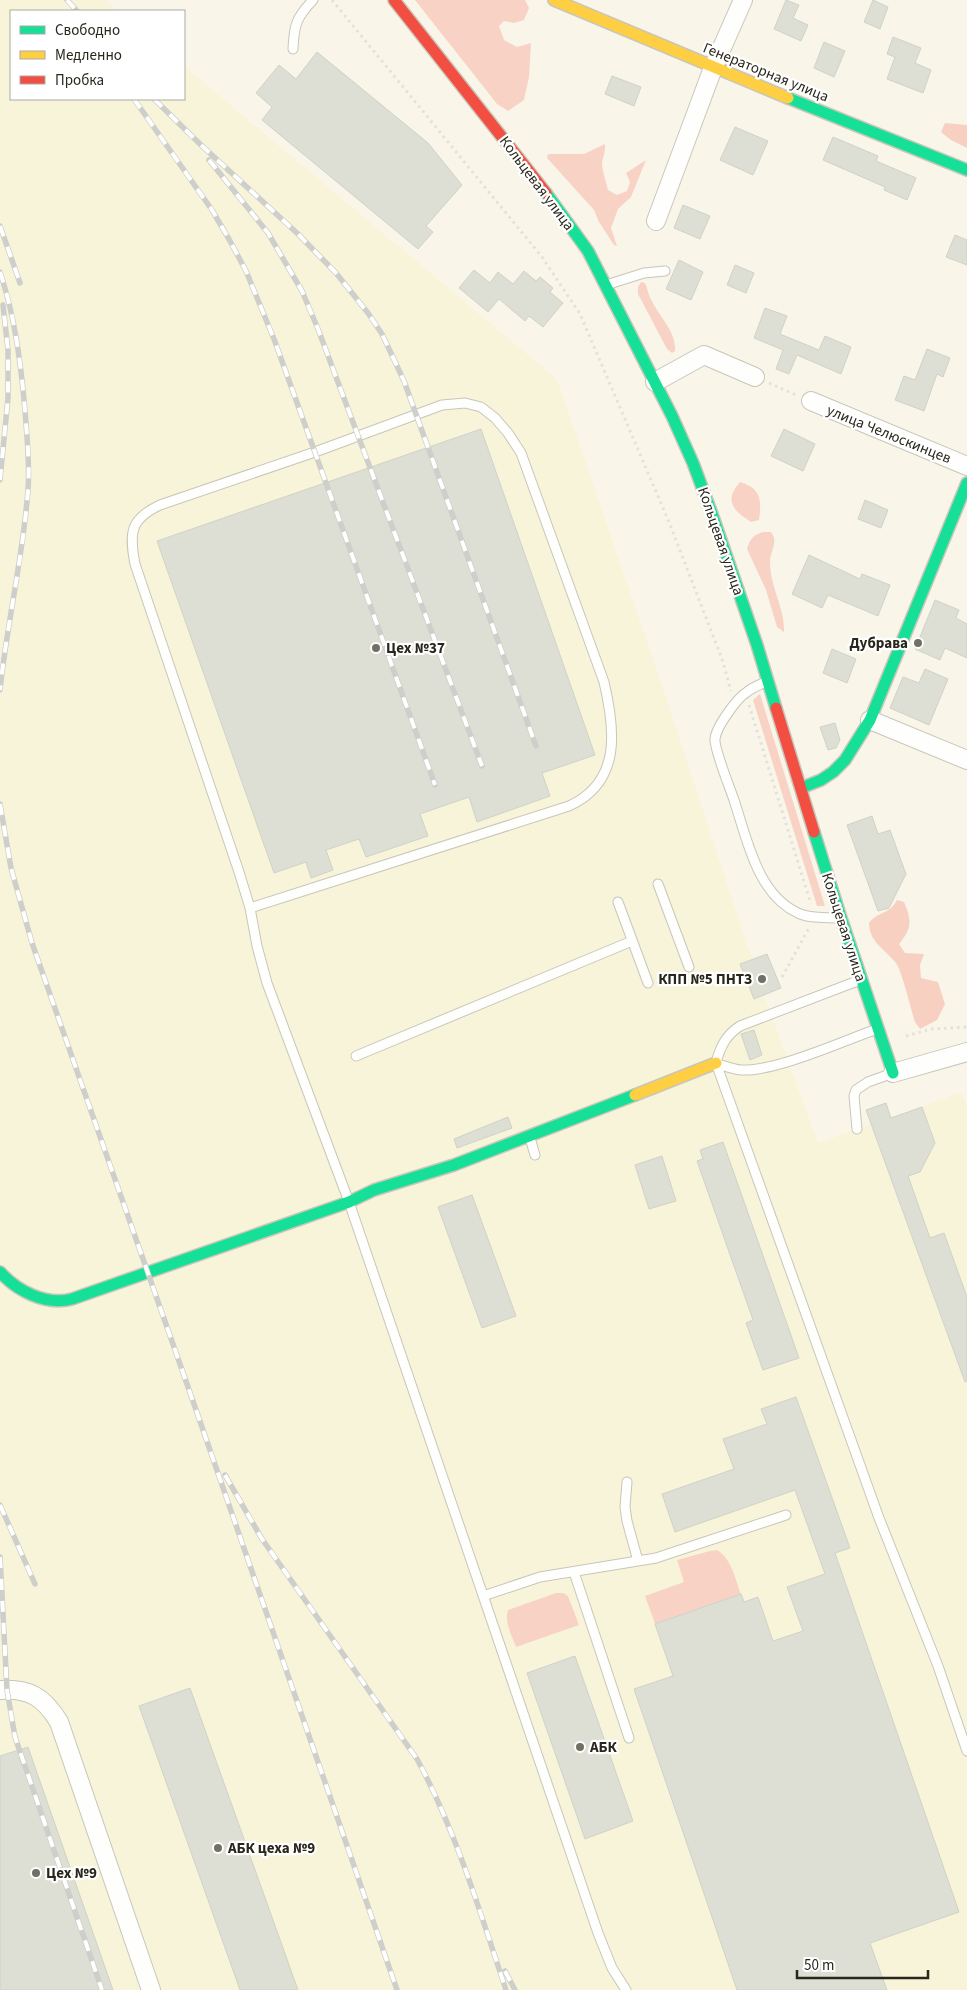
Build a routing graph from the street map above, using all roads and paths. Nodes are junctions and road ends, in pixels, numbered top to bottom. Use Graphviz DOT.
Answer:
graph roads {
  1 [pos="312,0"];
  2 [pos="332,0"];
  3 [pos="394,0"];
  4 [pos="554,0"];
  5 [pos="743,0"];
  6 [pos="293,49"];
  7 [pos="714,68"];
  8 [pos="967,170"];
  9 [pos="656,221"];
  10 [pos="665,271"];
  11 [pos="606,285"];
  12 [pos="755,377"];
  13 [pos="655,382"];
  14 [pos="810,401"];
  15 [pos="967,466"];
  16 [pos="967,483"];
  17 [pos="767,681"];
  18 [pos="739,700"];
  19 [pos="870,720"];
  20 [pos="967,760"];
  21 [pos="801,788"];
  22 [pos="658,884"];
  23 [pos="618,902"];
  24 [pos="250,908"];
  25 [pos="815,917"];
  26 [pos="841,918"];
  27 [pos="632,941"];
  28 [pos="688,967"];
  29 [pos="782,977"];
  30 [pos="861,980"];
  31 [pos="648,983"];
  32 [pos="967,1027"];
  33 [pos="878,1029"];
  34 [pos="906,1036"];
  35 [pos="967,1052"];
  36 [pos="356,1056"];
  37 [pos="716,1063"];
  38 [pos="893,1073"];
  39 [pos="857,1129"];
  40 [pos="529,1137"];
  41 [pos="535,1155"];
  42 [pos="349,1202"];
  43 [pos="0,1272"];
  44 [pos="628,1482"];
  45 [pos="786,1515"];
  46 [pos="638,1561"];
  47 [pos="574,1572"];
  48 [pos="483,1596"];
  49 [pos="0,1690"];
  50 [pos="629,1738"];
  51 [pos="967,1751"];
  52 [pos="151,1990"];
  53 [pos="626,1990"];
  1 -- 6 [label="lane"];
  2 -- 18 [label="path"];
  3 -- 11 [label="street, Кольцевая улица"];
  4 -- 7 [label="street, Генераторная улица"];
  5 -- 7 [label="street"];
  7 -- 8 [label="street, Генераторная улица"];
  7 -- 9 [label="street"];
  10 -- 11 [label="lane"];
  11 -- 13 [label="street, Кольцевая улица"];
  12 -- 13 [label="street"];
  12 -- 14 [label="path"];
  13 -- 17 [label="street, Кольцевая улица"];
  14 -- 15 [label="street, улица Челюскинцев"];
  16 -- 19 [label="street"];
  17 -- 18 [label="lane"];
  17 -- 21 [label="street, Кольцевая улица"];
  18 -- 25 [label="path"];
  18 -- 25 [label="lane"];
  19 -- 20 [label="street"];
  19 -- 21 [label="street"];
  21 -- 26 [label="street, Кольцевая улица"];
  22 -- 28 [label="lane"];
  23 -- 27 [label="lane"];
  24 -- 24 [label="lane"];
  24 -- 42 [label="lane"];
  25 -- 26 [label="lane"];
  25 -- 29 [label="path"];
  26 -- 30 [label="street, Кольцевая улица"];
  27 -- 31 [label="lane"];
  27 -- 36 [label="lane"];
  30 -- 33 [label="street, Кольцевая улица"];
  30 -- 37 [label="lane"];
  32 -- 34 [label="path"];
  33 -- 37 [label="lane"];
  33 -- 38 [label="street, Кольцевая улица"];
  35 -- 38 [label="street"];
  37 -- 40 [label="street"];
  37 -- 51 [label="lane"];
  38 -- 39 [label="lane"];
  40 -- 41 [label="lane"];
  40 -- 42 [label="street"];
  42 -- 43 [label="street"];
  42 -- 48 [label="lane"];
  44 -- 46 [label="lane"];
  45 -- 46 [label="lane"];
  46 -- 47 [label="lane"];
  47 -- 48 [label="lane"];
  47 -- 50 [label="lane"];
  48 -- 53 [label="lane"];
  49 -- 52 [label="street"];
}
